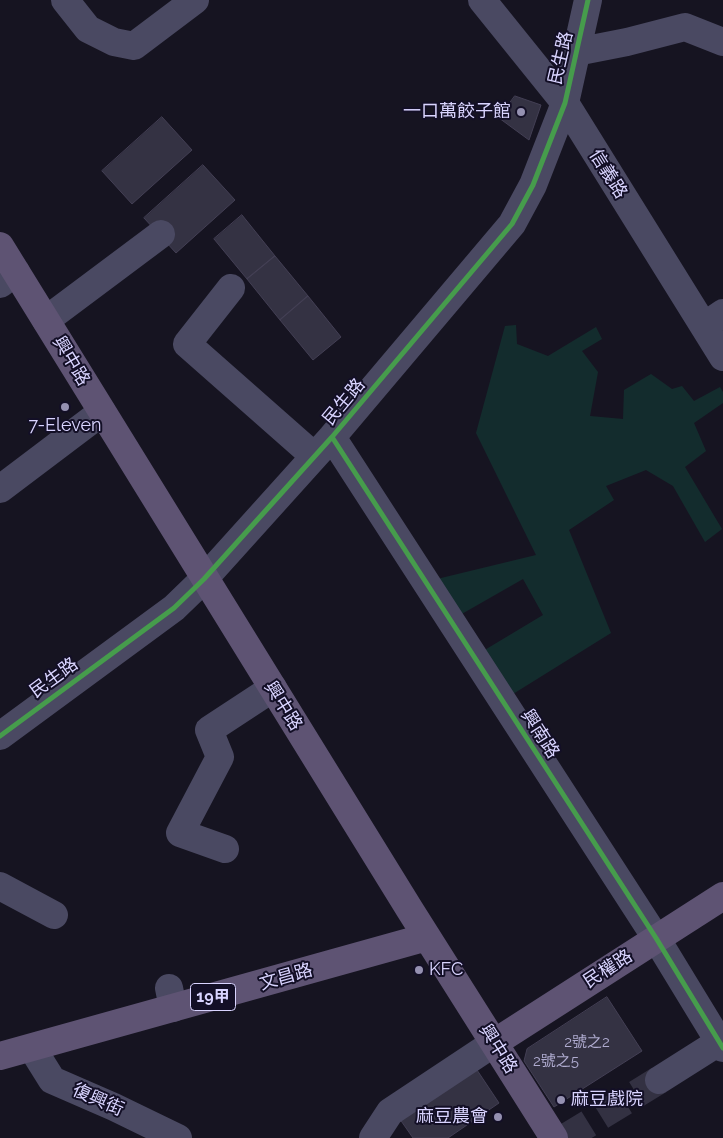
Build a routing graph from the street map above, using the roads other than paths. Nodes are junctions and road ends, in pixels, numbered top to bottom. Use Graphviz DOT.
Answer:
graph roads {
  1 [pos="64,0"];
  2 [pos="195,0"];
  3 [pos="482,0"];
  4 [pos="588,0"];
  5 [pos="723,42"];
  6 [pos="576,52"];
  7 [pos="565,103"];
  8 [pos="161,234"];
  9 [pos="0,246"];
  10 [pos="8,278"];
  11 [pos="231,288"];
  12 [pos="46,320"];
  13 [pos="713,320"];
  14 [pos="723,357"];
  15 [pos="102,412"];
  16 [pos="323,447"];
  17 [pos="0,489"];
  18 [pos="204,579"];
  19 [pos="272,688"];
  20 [pos="0,736"];
  21 [pos="225,849"];
  22 [pos="0,886"];
  23 [pos="723,896"];
  24 [pos="54,915"];
  25 [pos="426,937"];
  26 [pos="656,938"];
  27 [pos="494,1043"];
  28 [pos="721,1045"];
  29 [pos="32,1048"];
  30 [pos="0,1056"];
  31 [pos="659,1080"];
  32 [pos="178,1138"];
  33 [pos="373,1138"];
  34 [pos="554,1138"];
  1 -- 2 [label="street"];
  3 -- 7 [label="street, 信義路"];
  4 -- 6 [label="street, 民生路"];
  5 -- 6 [label="street"];
  6 -- 7 [label="street, 民生路"];
  7 -- 13 [label="street, 信義路"];
  7 -- 16 [label="street, 民生路"];
  8 -- 12 [label="street"];
  9 -- 10 [label="main road, 興中路"];
  10 -- 12 [label="main road, 興中路"];
  11 -- 16 [label="street, 興南路"];
  12 -- 15 [label="main road, 興中路"];
  13 -- 14 [label="street, 信義路"];
  15 -- 17 [label="street"];
  15 -- 18 [label="main road, 興中路"];
  16 -- 18 [label="street, 民生路"];
  16 -- 26 [label="street, 興南路"];
  18 -- 19 [label="main road, 興中路"];
  18 -- 20 [label="street, 民生路"];
  19 -- 21 [label="street"];
  19 -- 25 [label="main road, 興中路"];
  22 -- 24 [label="street"];
  23 -- 26 [label="main road, 民權路"];
  25 -- 27 [label="main road, 興中路"];
  25 -- 29 [label="main road, 文昌路 / 19甲"];
  26 -- 27 [label="main road, 民權路"];
  26 -- 28 [label="street, 興南路"];
  27 -- 33 [label="street"];
  27 -- 34 [label="main road, 興中路"];
  28 -- 31 [label="street"];
  29 -- 30 [label="main road, 文昌路 / 19甲"];
  29 -- 32 [label="street, 復興街"];
}
